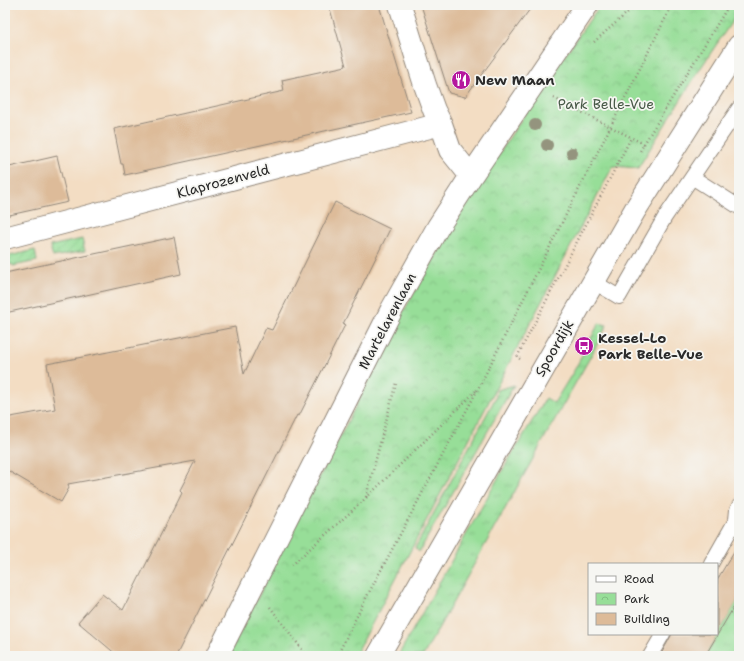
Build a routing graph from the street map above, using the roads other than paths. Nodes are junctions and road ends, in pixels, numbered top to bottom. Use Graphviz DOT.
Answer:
graph roads {
  1 [pos="400,5"];
  2 [pos="587,5"];
  3 [pos="739,46"];
  4 [pos="739,108"];
  5 [pos="442,124"];
  6 [pos="471,176"];
  7 [pos="692,177"];
  8 [pos="739,207"];
  9 [pos="5,238"];
  10 [pos="594,282"];
  11 [pos="738,509"];
  12 [pos="712,563"];
  13 [pos="662,635"];
  14 [pos="217,656"];
  15 [pos="378,656"];
  16 [pos="650,656"];
  1 -- 5 [label="street"];
  2 -- 6 [label="street, Martelarenlaan"];
  3 -- 10 [label="street, Spoordijk"];
  4 -- 7 [label="lane"];
  5 -- 6 [label="street"];
  5 -- 9 [label="street, Klaprozenveld"];
  6 -- 14 [label="street, Martelarenlaan"];
  7 -- 8 [label="lane"];
  7 -- 10 [label="lane"];
  10 -- 15 [label="street, Spoordijk"];
  11 -- 12 [label="lane"];
  13 -- 16 [label="lane"];
}
